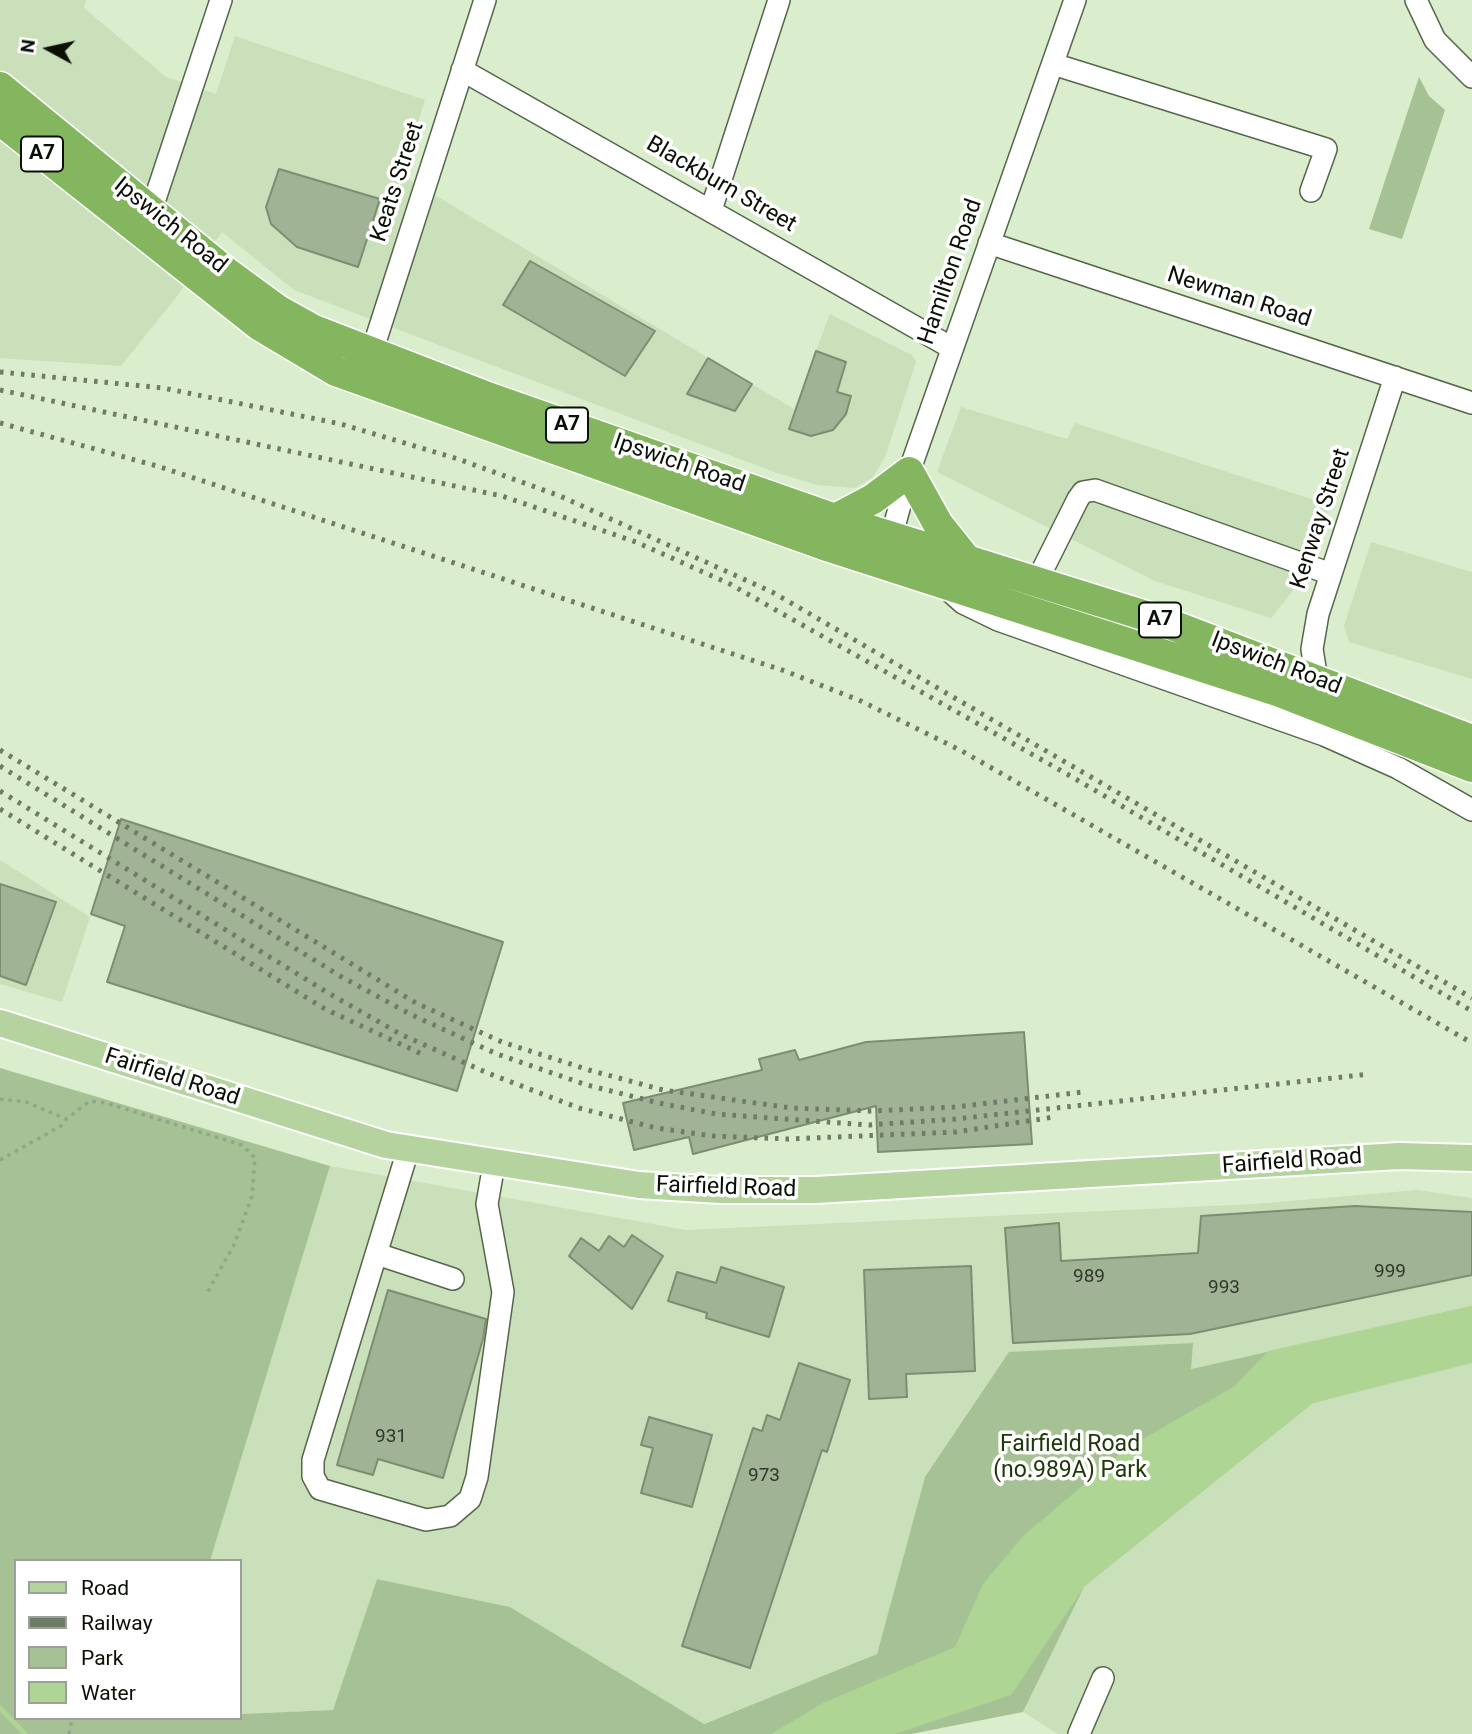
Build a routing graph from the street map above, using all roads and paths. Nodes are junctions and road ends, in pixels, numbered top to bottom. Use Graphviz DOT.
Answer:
graph roads {
  1 [pos="220,0"];
  2 [pos="485,0"];
  3 [pos="779,0"];
  4 [pos="1074,0"];
  5 [pos="1416,0"];
  6 [pos="1053,64"];
  7 [pos="462,69"];
  8 [pos="1472,77"];
  9 [pos="0,87"];
  10 [pos="2,125"];
  11 [pos="1311,191"];
  12 [pos="711,210"];
  13 [pos="151,211"];
  14 [pos="989,243"];
  15 [pos="952,348"];
  16 [pos="367,367"];
  17 [pos="1395,377"];
  18 [pos="1472,403"];
  19 [pos="909,472"];
  20 [pos="835,519"];
  21 [pos="887,550"];
  22 [pos="966,559"];
  23 [pos="1331,574"];
  24 [pos="1037,581"];
  25 [pos="941,583"];
  26 [pos="1317,680"];
  27 [pos="1472,719"];
  28 [pos="1422,720"];
  29 [pos="1472,740"];
  30 [pos="1472,767"];
  31 [pos="1472,810"];
  32 [pos="0,1023"];
  33 [pos="0,1099"];
  34 [pos="66,1119"];
  35 [pos="408,1150"];
  36 [pos="1472,1158"];
  37 [pos="0,1160"];
  38 [pos="494,1164"];
  39 [pos="377,1254"];
  40 [pos="453,1279"];
  41 [pos="206,1293"];
  42 [pos="1102,1678"];
  43 [pos="1079,1734"];
  1 -- 13 [label="street"];
  2 -- 7 [label="street, Keats Street"];
  3 -- 12 [label="street"];
  4 -- 6 [label="street, Hamilton Road"];
  5 -- 8 [label="street"];
  6 -- 11 [label="street"];
  6 -- 14 [label="street, Hamilton Road"];
  7 -- 12 [label="street, Blackburn Street"];
  7 -- 16 [label="street, Keats Street"];
  9 -- 13 [label="highway, Ipswich Road / A7"];
  10 -- 16 [label="highway, Ipswich Road / A7"];
  12 -- 15 [label="street, Blackburn Street"];
  13 -- 16 [label="highway, Ipswich Road / A7"];
  14 -- 15 [label="street, Hamilton Road"];
  14 -- 17 [label="street, Newman Road"];
  15 -- 19 [label="street, Hamilton Road"];
  16 -- 20 [label="highway, Ipswich Road / A7"];
  16 -- 21 [label="highway, Ipswich Road / A7"];
  17 -- 18 [label="street, Newman Road"];
  17 -- 23 [label="street, Kenway Street"];
  19 -- 20 [label="highway"];
  19 -- 21 [label="street, Hamilton Road"];
  19 -- 22 [label="highway"];
  20 -- 21 [label="highway, Ipswich Road / A7"];
  21 -- 22 [label="highway, Ipswich Road / A7"];
  21 -- 25 [label="highway, Ipswich Road / A7"];
  22 -- 24 [label="highway, Ipswich Road / A7"];
  23 -- 24 [label="street"];
  23 -- 26 [label="street, Kenway Street"];
  24 -- 26 [label="highway, Ipswich Road / A7"];
  25 -- 30 [label="highway, Ipswich Road / A7"];
  25 -- 31 [label="street, Ipswich Road"];
  26 -- 28 [label="highway, Ipswich Road / A7"];
  27 -- 28 [label="highway"];
  28 -- 29 [label="highway, A7"];
  32 -- 35 [label="main road, Fairfield Road"];
  33 -- 34 [label="path"];
  34 -- 37 [label="path"];
  34 -- 41 [label="path"];
  35 -- 38 [label="main road, Fairfield Road"];
  35 -- 39 [label="street"];
  36 -- 38 [label="main road, Fairfield Road"];
  38 -- 39 [label="street"];
  39 -- 40 [label="street"];
  42 -- 43 [label="street"];
}
